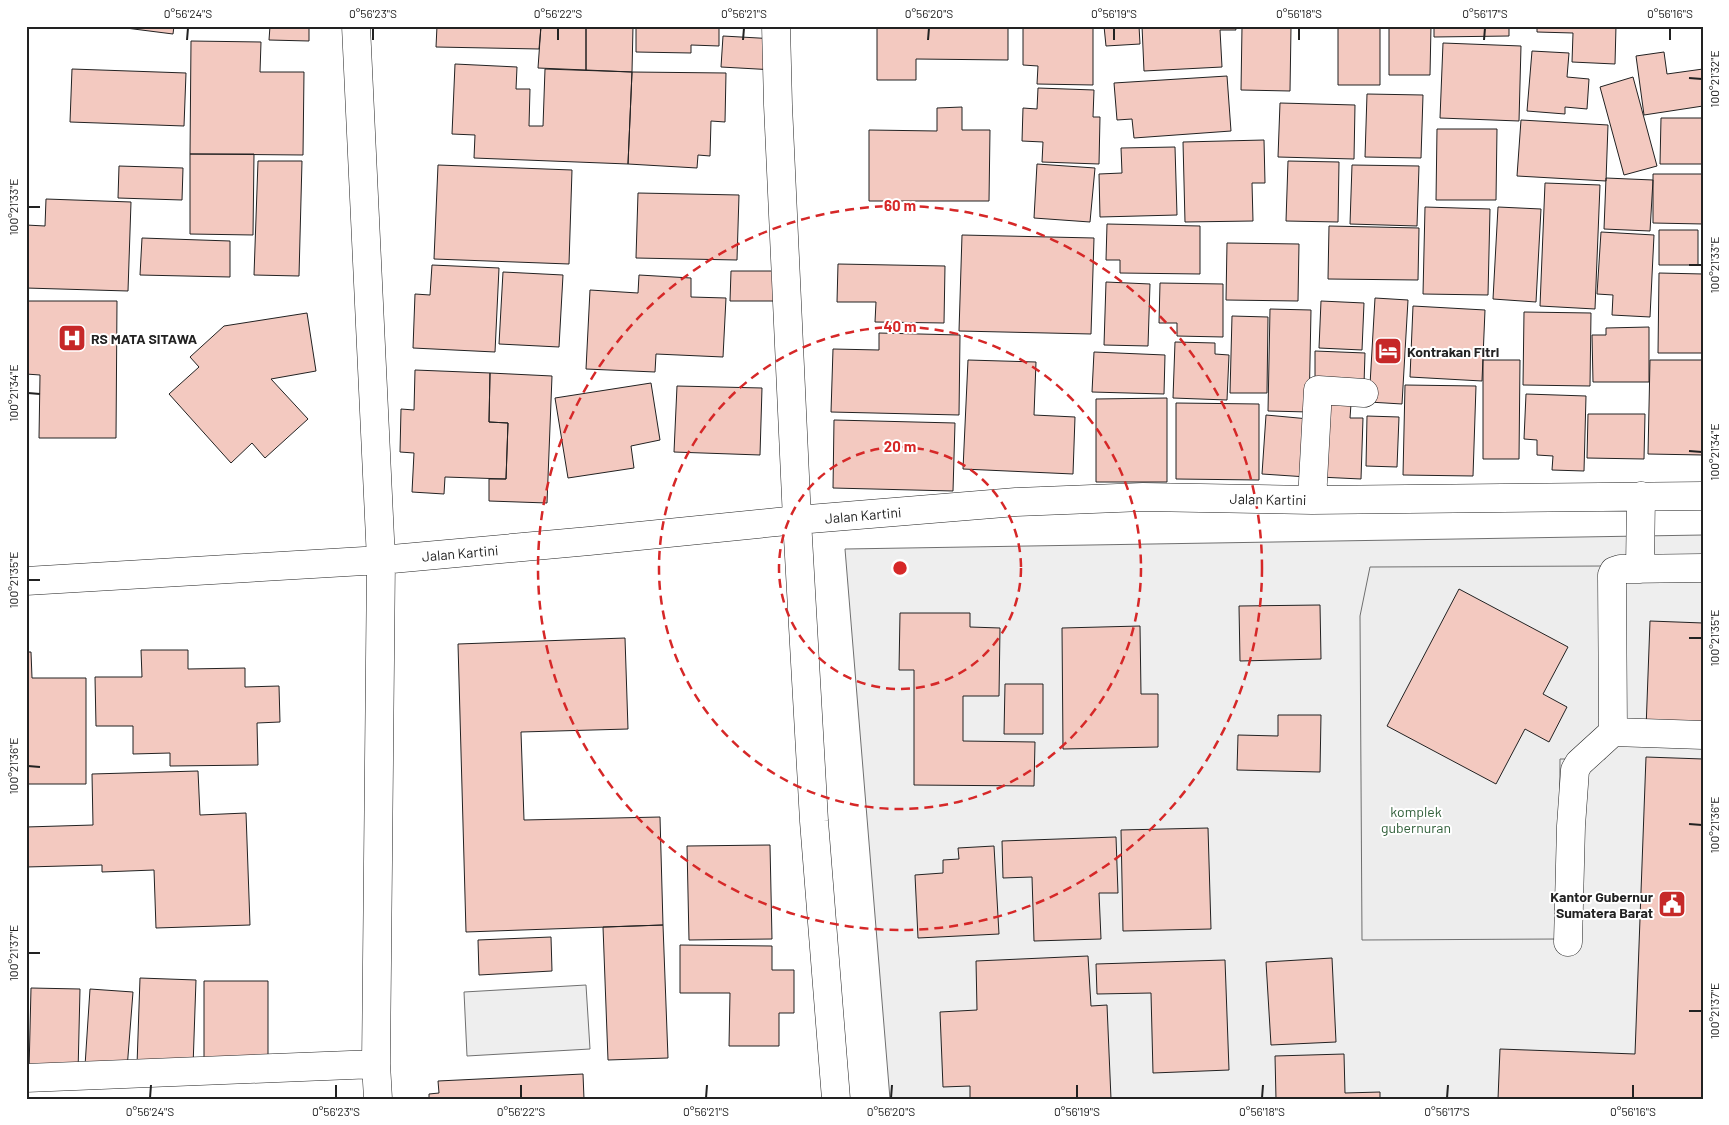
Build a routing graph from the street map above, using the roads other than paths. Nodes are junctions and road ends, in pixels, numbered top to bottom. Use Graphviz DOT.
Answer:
graph roads {
  1 [pos="356,26"];
  2 [pos="776,26"];
  3 [pos="1364,393"];
  4 [pos="1641,496"];
  5 [pos="1703,496"];
  6 [pos="1312,500"];
  7 [pos="797,520"];
  8 [pos="380,560"];
  9 [pos="1703,568"];
  10 [pos="1640,569"];
  11 [pos="26,581"];
  12 [pos="1613,732"];
  13 [pos="1703,735"];
  14 [pos="1568,942"];
  15 [pos="376,1064"];
  16 [pos="26,1078"];
  17 [pos="378,1099"];
  18 [pos="836,1099"];
  1 -- 8 [label="street"];
  2 -- 7 [label="street"];
  3 -- 6 [label="street"];
  4 -- 5 [label="street, Jalan Kartini"];
  4 -- 6 [label="street, Jalan Kartini"];
  4 -- 10 [label="street"];
  6 -- 7 [label="street, Jalan Kartini"];
  7 -- 8 [label="street, Jalan Kartini"];
  7 -- 18 [label="street"];
  8 -- 11 [label="street, Jalan Kartini"];
  8 -- 15 [label="street"];
  9 -- 10 [label="street"];
  10 -- 12 [label="street"];
  12 -- 13 [label="street"];
  12 -- 14 [label="street"];
  15 -- 16 [label="street"];
  15 -- 17 [label="street"];
}
